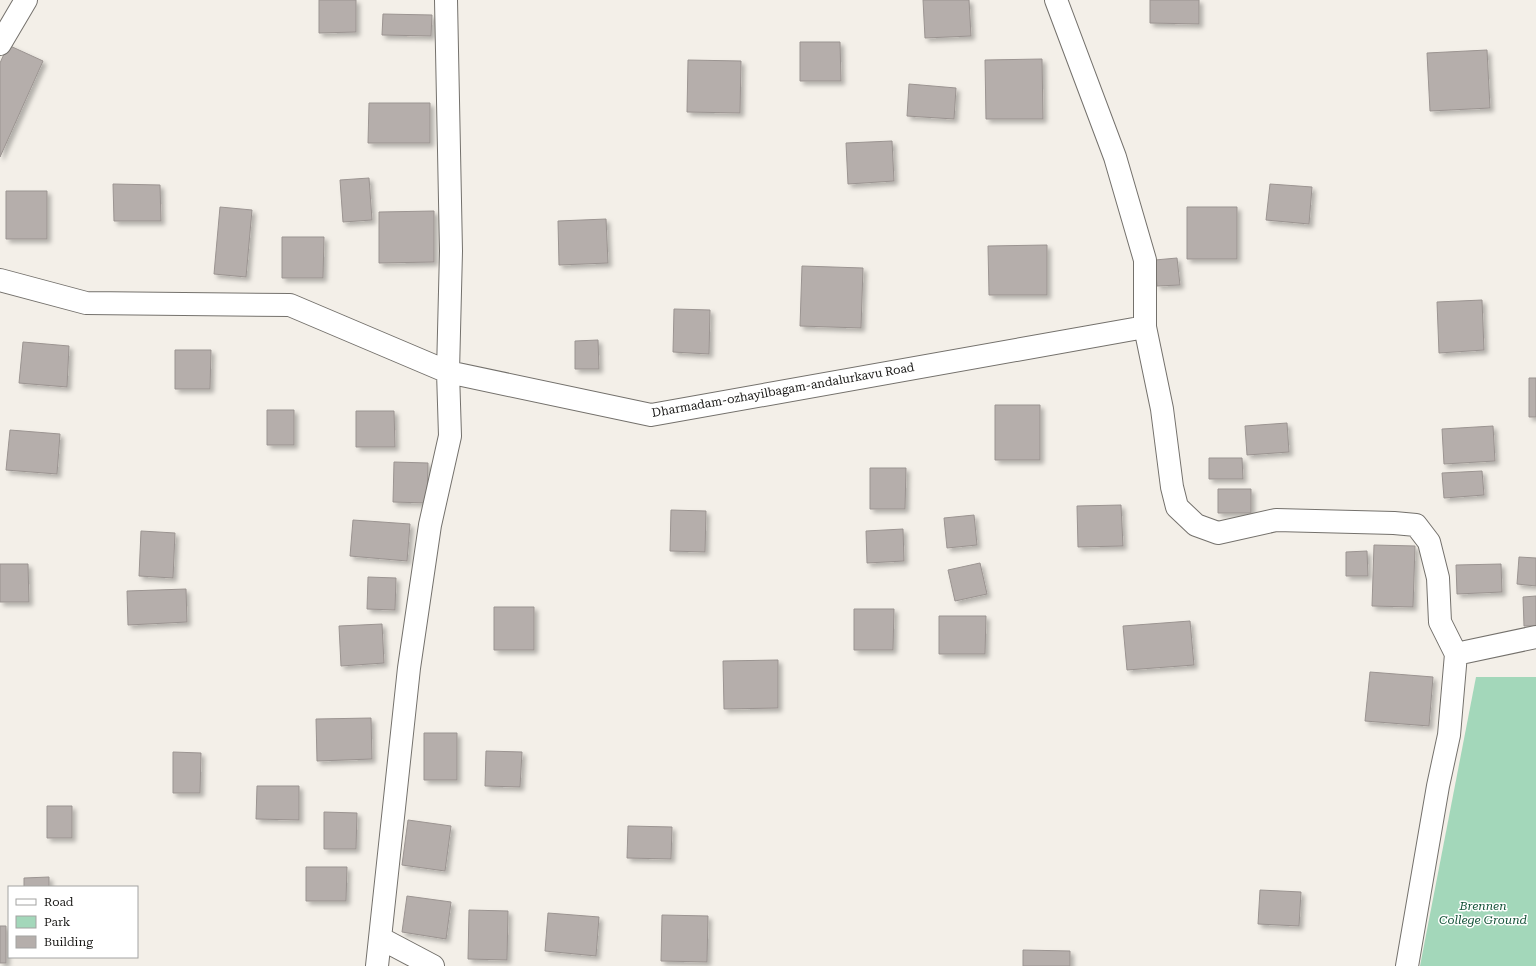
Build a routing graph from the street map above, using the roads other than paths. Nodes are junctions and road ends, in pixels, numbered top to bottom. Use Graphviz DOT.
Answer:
graph roads {
  1 [pos="26,0"];
  2 [pos="446,0"];
  3 [pos="1056,0"];
  4 [pos="0,44"];
  5 [pos="0,280"];
  6 [pos="1145,327"];
  7 [pos="448,372"];
  8 [pos="1536,637"];
  9 [pos="1456,654"];
  10 [pos="380,938"];
  11 [pos="377,966"];
  12 [pos="433,966"];
  13 [pos="1407,966"];
  1 -- 4 [label="street"];
  2 -- 7 [label="street"];
  3 -- 6 [label="street"];
  5 -- 7 [label="street, Dharmadam-ozhayilbagam-andalurkavu Road"];
  6 -- 7 [label="street, Dharmadam-ozhayilbagam-andalurkavu Road"];
  6 -- 9 [label="street"];
  7 -- 10 [label="street"];
  8 -- 9 [label="street"];
  9 -- 13 [label="street"];
  10 -- 11 [label="street"];
  10 -- 12 [label="street"];
}
